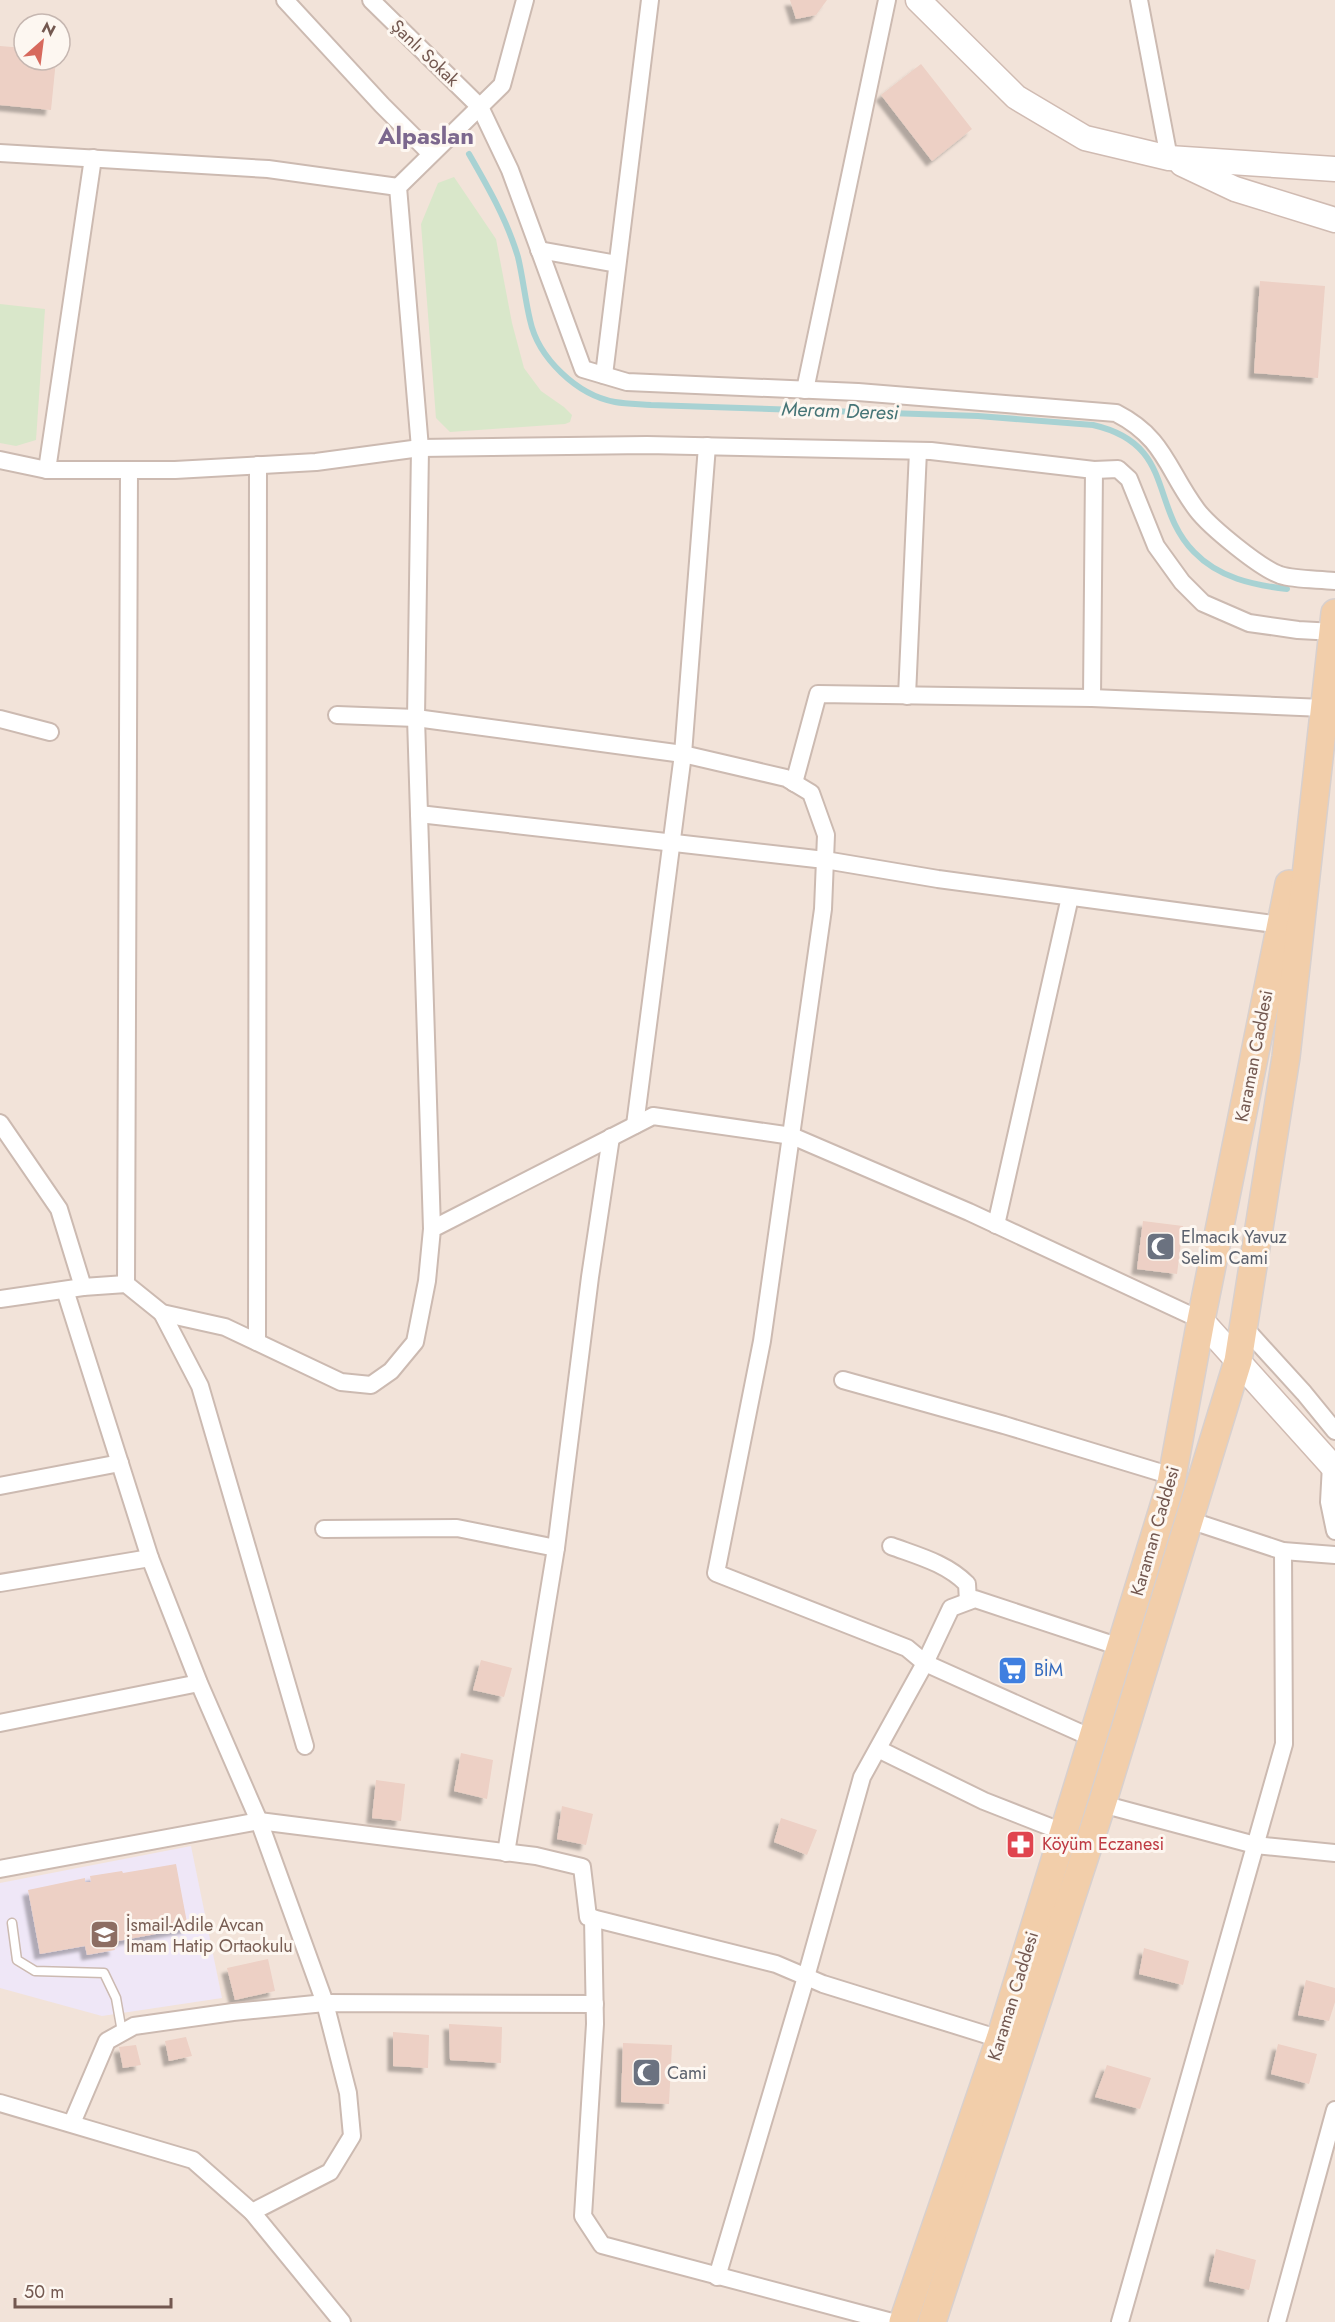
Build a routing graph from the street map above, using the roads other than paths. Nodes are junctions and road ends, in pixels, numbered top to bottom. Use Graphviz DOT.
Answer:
graph roads {
  1 [pos="285,0"];
  2 [pos="371,0"];
  3 [pos="525,0"];
  4 [pos="650,0"];
  5 [pos="887,0"];
  6 [pos="918,0"];
  7 [pos="1139,0"];
  8 [pos="480,106"];
  9 [pos="0,153"];
  10 [pos="430,154"];
  11 [pos="93,158"];
  12 [pos="1169,158"];
  13 [pos="1335,169"];
  14 [pos="398,187"];
  15 [pos="1335,220"];
  16 [pos="539,250"];
  17 [pos="617,264"];
  18 [pos="604,375"];
  19 [pos="805,390"];
  20 [pos="707,446"];
  21 [pos="420,448"];
  22 [pos="918,451"];
  23 [pos="0,460"];
  24 [pos="258,465"];
  25 [pos="47,470"];
  26 [pos="129,470"];
  27 [pos="1094,470"];
  28 [pos="1335,581"];
  29 [pos="1334,625"];
  30 [pos="907,696"];
  31 [pos="1092,698"];
  32 [pos="1323,713"];
  33 [pos="337,715"];
  34 [pos="416,718"];
  35 [pos="0,719"];
  36 [pos="50,732"];
  37 [pos="683,754"];
  38 [pos="794,783"];
  39 [pos="419,814"];
  40 [pos="672,843"];
  41 [pos="825,860"];
  42 [pos="1071,897"];
  43 [pos="1281,925"];
  44 [pos="0,1123"];
  45 [pos="635,1125"];
  46 [pos="792,1136"];
  47 [pos="611,1137"];
  48 [pos="996,1224"];
  49 [pos="432,1229"];
  50 [pos="126,1284"];
  51 [pos="83,1287"];
  52 [pos="65,1290"];
  53 [pos="0,1299"];
  54 [pos="162,1313"];
  55 [pos="1201,1320"];
  56 [pos="1243,1326"];
  57 [pos="257,1342"];
  58 [pos="1238,1360"];
  59 [pos="843,1380"];
  60 [pos="1335,1431"];
  61 [pos="120,1463"];
  62 [pos="1333,1467"];
  63 [pos="1172,1476"];
  64 [pos="0,1486"];
  65 [pos="1189,1520"];
  66 [pos="324,1529"];
  67 [pos="1335,1531"];
  68 [pos="891,1546"];
  69 [pos="556,1548"];
  70 [pos="1283,1551"];
  71 [pos="1335,1555"];
  72 [pos="150,1558"];
  73 [pos="0,1583"];
  74 [pos="968,1601"];
  75 [pos="1120,1647"];
  76 [pos="925,1663"];
  77 [pos="199,1683"];
  78 [pos="0,1723"];
  79 [pos="1092,1738"];
  80 [pos="304,1746"];
  81 [pos="878,1749"];
  82 [pos="1102,1804"];
  83 [pos="259,1821"];
  84 [pos="1063,1832"];
  85 [pos="1255,1845"];
  86 [pos="506,1853"];
  87 [pos="1335,1853"];
  88 [pos="0,1869"];
  89 [pos="593,1918"];
  90 [pos="12,1923"];
  91 [pos="806,1977"];
  92 [pos="325,2004"];
  93 [pos="595,2004"];
  94 [pos="122,2032"];
  95 [pos="1000,2039"];
  96 [pos="0,2103"];
  97 [pos="1335,2110"];
  98 [pos="72,2122"];
  99 [pos="252,2212"];
  100 [pos="717,2277"];
  101 [pos="342,2322"];
  102 [pos="892,2322"];
  103 [pos="903,2322"];
  104 [pos="932,2322"];
  105 [pos="1120,2322"];
  106 [pos="1277,2322"];
  1 -- 10 [label="street"];
  2 -- 8 [label="street, Şanlı Sokak"];
  3 -- 8 [label="street"];
  4 -- 17 [label="street"];
  5 -- 19 [label="street"];
  6 -- 12 [label="street"];
  7 -- 12 [label="street"];
  8 -- 10 [label="street"];
  8 -- 16 [label="street"];
  9 -- 11 [label="street"];
  10 -- 14 [label="street"];
  11 -- 14 [label="street"];
  11 -- 25 [label="street"];
  12 -- 13 [label="street"];
  12 -- 15 [label="street"];
  14 -- 21 [label="street"];
  16 -- 17 [label="street"];
  16 -- 18 [label="street"];
  17 -- 18 [label="street"];
  18 -- 19 [label="street"];
  19 -- 28 [label="street"];
  20 -- 21 [label="street"];
  20 -- 22 [label="street"];
  20 -- 37 [label="street"];
  21 -- 24 [label="street"];
  21 -- 34 [label="street"];
  22 -- 27 [label="street"];
  22 -- 30 [label="street"];
  23 -- 25 [label="street"];
  24 -- 26 [label="street"];
  24 -- 57 [label="street"];
  25 -- 26 [label="street"];
  26 -- 50 [label="street"];
  27 -- 29 [label="street"];
  27 -- 31 [label="street"];
  29 -- 32 [label="main road, Karaman Caddesi"];
  30 -- 31 [label="street"];
  30 -- 38 [label="street"];
  31 -- 32 [label="street"];
  32 -- 43 [label="main road, Karaman Caddesi"];
  32 -- 56 [label="main road, Karaman Caddesi"];
  33 -- 34 [label="street"];
  34 -- 37 [label="street"];
  34 -- 39 [label="street"];
  35 -- 36 [label="street"];
  37 -- 38 [label="street"];
  37 -- 40 [label="street"];
  38 -- 41 [label="street"];
  39 -- 40 [label="street"];
  39 -- 49 [label="street"];
  40 -- 41 [label="street"];
  40 -- 45 [label="street"];
  41 -- 42 [label="street"];
  41 -- 46 [label="street"];
  42 -- 43 [label="street"];
  42 -- 48 [label="street"];
  43 -- 55 [label="main road, Karaman Caddesi"];
  44 -- 51 [label="street"];
  45 -- 46 [label="street"];
  45 -- 47 [label="street"];
  46 -- 48 [label="street"];
  46 -- 76 [label="street"];
  47 -- 49 [label="street"];
  47 -- 69 [label="street"];
  48 -- 55 [label="street"];
  49 -- 57 [label="street"];
  50 -- 51 [label="street"];
  50 -- 54 [label="street"];
  51 -- 52 [label="street"];
  52 -- 53 [label="street"];
  52 -- 61 [label="street"];
  54 -- 57 [label="street"];
  54 -- 80 [label="street"];
  55 -- 58 [label="street"];
  55 -- 63 [label="main road, Karaman Caddesi"];
  56 -- 58 [label="main road, Karaman Caddesi"];
  56 -- 60 [label="street"];
  58 -- 62 [label="street"];
  58 -- 65 [label="main road, Karaman Caddesi"];
  59 -- 63 [label="street"];
  61 -- 64 [label="street"];
  61 -- 72 [label="street"];
  62 -- 67 [label="street"];
  63 -- 75 [label="main road, Karaman Caddesi"];
  65 -- 70 [label="street"];
  65 -- 82 [label="main road, Karaman Caddesi"];
  66 -- 69 [label="street"];
  68 -- 74 [label="street"];
  69 -- 86 [label="street"];
  70 -- 71 [label="street"];
  70 -- 85 [label="street"];
  72 -- 73 [label="street"];
  72 -- 77 [label="street"];
  74 -- 75 [label="street"];
  74 -- 76 [label="street"];
  75 -- 79 [label="main road, Karaman Caddesi"];
  76 -- 79 [label="street"];
  76 -- 81 [label="street"];
  77 -- 78 [label="street"];
  77 -- 83 [label="street"];
  79 -- 84 [label="main road, Karaman Caddesi"];
  81 -- 84 [label="street"];
  81 -- 91 [label="street"];
  82 -- 85 [label="street"];
  82 -- 104 [label="main road, Karaman Caddesi"];
  83 -- 86 [label="street"];
  83 -- 88 [label="street"];
  83 -- 92 [label="street"];
  84 -- 95 [label="main road, Karaman Caddesi"];
  85 -- 87 [label="street"];
  85 -- 105 [label="street"];
  86 -- 89 [label="street"];
  89 -- 91 [label="street"];
  89 -- 93 [label="street"];
  90 -- 94 [label="lane"];
  91 -- 95 [label="street"];
  91 -- 100 [label="street"];
  92 -- 93 [label="street"];
  92 -- 94 [label="street"];
  92 -- 99 [label="street"];
  93 -- 100 [label="street"];
  94 -- 98 [label="street"];
  95 -- 103 [label="main road, Karaman Caddesi"];
  96 -- 98 [label="street"];
  97 -- 106 [label="street"];
  98 -- 99 [label="street"];
  99 -- 101 [label="street"];
  100 -- 102 [label="street"];
}
